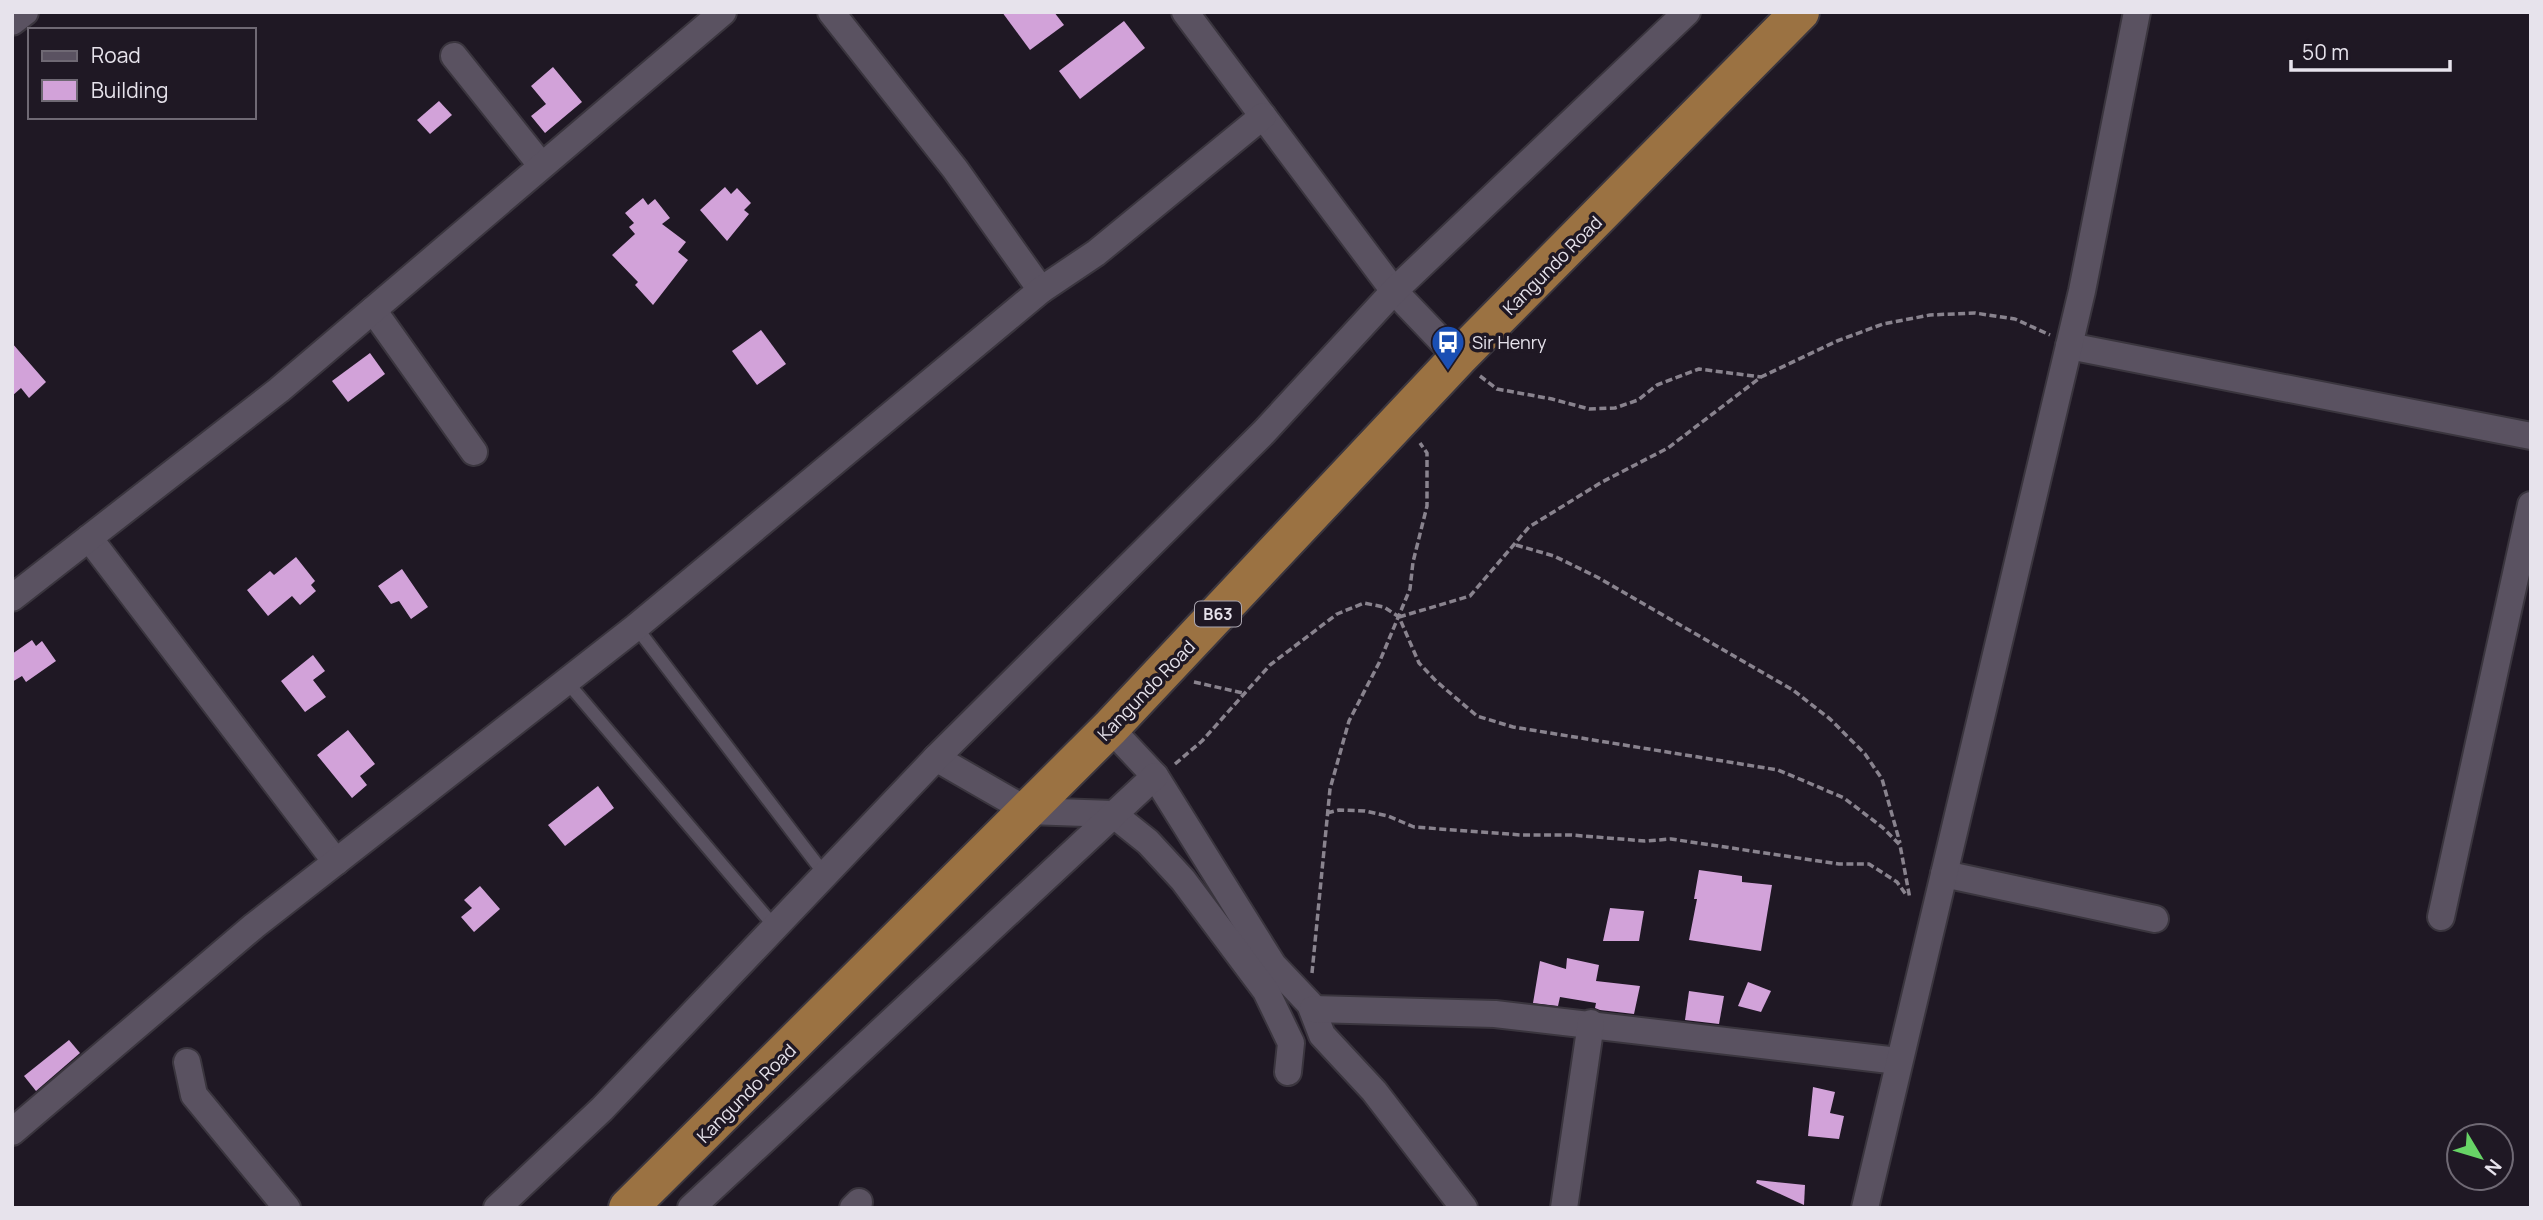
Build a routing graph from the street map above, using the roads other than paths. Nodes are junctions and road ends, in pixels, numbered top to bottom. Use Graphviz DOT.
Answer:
graph roads {
  1 [pos="25,12"];
  2 [pos="723,12"];
  3 [pos="1185,12"];
  4 [pos="1687,12"];
  5 [pos="1800,12"];
  6 [pos="2137,12"];
  7 [pos="840,15"];
  8 [pos="12,22"];
  9 [pos="454,56"];
  10 [pos="1263,116"];
  11 [pos="541,165"];
  12 [pos="1041,290"];
  13 [pos="1394,291"];
  14 [pos="373,310"];
  15 [pos="2069,346"];
  16 [pos="1458,358"];
  17 [pos="2531,436"];
  18 [pos="474,452"];
  19 [pos="2531,505"];
  20 [pos="89,538"];
  21 [pos="12,598"];
  22 [pos="636,627"];
  23 [pos="566,682"];
  24 [pos="1110,728"];
  25 [pos="936,758"];
  26 [pos="1155,776"];
  27 [pos="1028,811"];
  28 [pos="1113,814"];
  29 [pos="336,862"];
  30 [pos="1944,874"];
  31 [pos="826,876"];
  32 [pos="2441,917"];
  33 [pos="2155,919"];
  34 [pos="775,927"];
  35 [pos="1312,1007"];
  36 [pos="1591,1024"];
  37 [pos="1898,1061"];
  38 [pos="187,1062"];
  39 [pos="1288,1072"];
  40 [pos="12,1132"];
  41 [pos="287,1208"];
  42 [pos="497,1208"];
  43 [pos="628,1208"];
  44 [pos="691,1208"];
  45 [pos="1464,1208"];
  46 [pos="1564,1208"];
  47 [pos="1865,1208"];
  1 -- 8 [label="street"];
  2 -- 11 [label="street"];
  3 -- 10 [label="street"];
  4 -- 13 [label="street"];
  5 -- 16 [label="highway, Kangundo Road / B63"];
  6 -- 15 [label="street"];
  7 -- 12 [label="street"];
  9 -- 11 [label="street"];
  10 -- 12 [label="street"];
  10 -- 13 [label="street"];
  11 -- 14 [label="street"];
  12 -- 22 [label="street"];
  13 -- 16 [label="street"];
  13 -- 25 [label="street"];
  14 -- 18 [label="street"];
  14 -- 20 [label="street"];
  15 -- 17 [label="street"];
  15 -- 30 [label="street"];
  16 -- 24 [label="highway, Kangundo Road / B63"];
  19 -- 32 [label="street"];
  20 -- 21 [label="street"];
  20 -- 29 [label="street"];
  22 -- 23 [label="street"];
  22 -- 31 [label="lane"];
  23 -- 29 [label="street"];
  23 -- 34 [label="lane"];
  24 -- 26 [label="street"];
  24 -- 27 [label="highway, Kangundo Road / B63"];
  25 -- 27 [label="street"];
  25 -- 31 [label="street"];
  26 -- 28 [label="street"];
  26 -- 35 [label="street"];
  27 -- 28 [label="street"];
  27 -- 43 [label="highway, Kangundo Road / B63"];
  28 -- 39 [label="street"];
  28 -- 44 [label="street"];
  29 -- 40 [label="street"];
  30 -- 33 [label="street"];
  30 -- 37 [label="street"];
  31 -- 34 [label="street"];
  34 -- 42 [label="street"];
  35 -- 36 [label="street"];
  35 -- 45 [label="street"];
  36 -- 37 [label="street"];
  36 -- 46 [label="street"];
  37 -- 47 [label="street"];
  38 -- 41 [label="street"];
}
